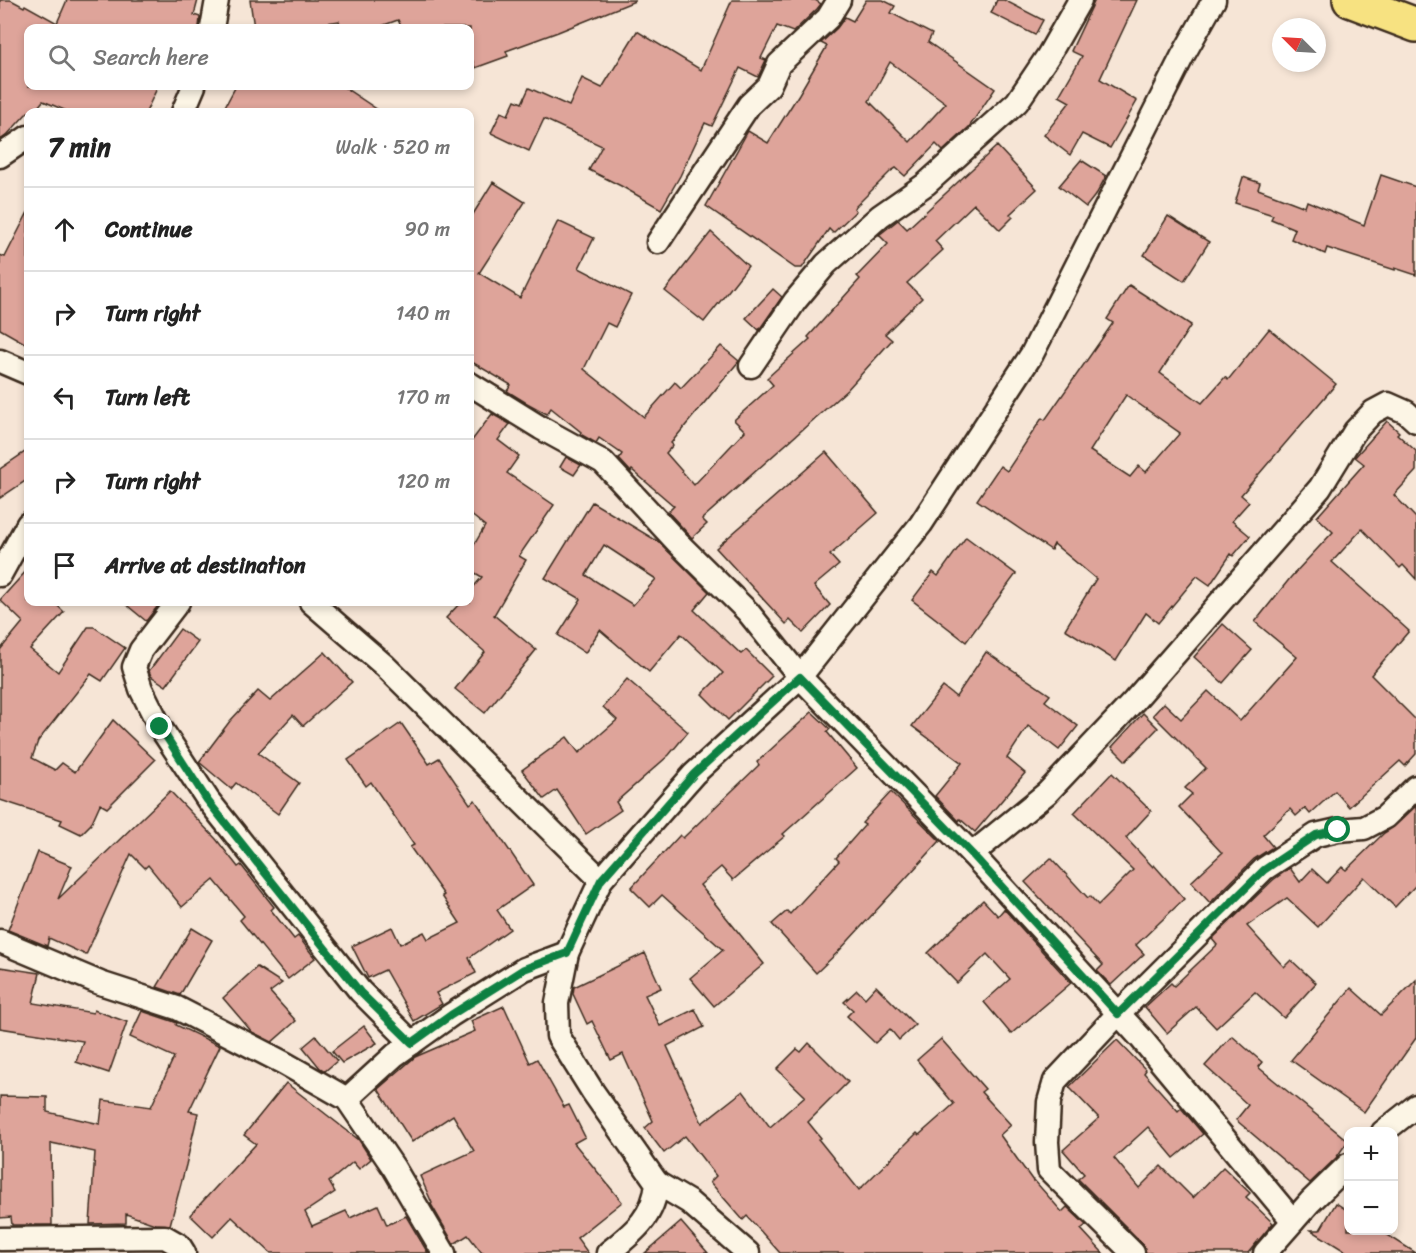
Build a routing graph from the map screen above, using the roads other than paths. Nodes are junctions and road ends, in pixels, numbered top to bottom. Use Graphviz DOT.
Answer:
graph roads {
  1 [pos="217,0"];
  2 [pos="839,0"];
  3 [pos="1080,0"];
  4 [pos="1214,0"];
  5 [pos="1350,0"];
  6 [pos="213,24"];
  7 [pos="1416,25"];
  8 [pos="192,90"];
  9 [pos="185,108"];
  10 [pos="24,140"];
  11 [pos="0,156"];
  12 [pos="658,242"];
  13 [pos="0,361"];
  14 [pos="751,366"];
  15 [pos="24,370"];
  16 [pos="474,386"];
  17 [pos="1416,421"];
  18 [pos="24,531"];
  19 [pos="0,575"];
  20 [pos="175,606"];
  21 [pos="316,606"];
  22 [pos="800,677"];
  23 [pos="1416,787"];
  24 [pos="972,854"];
  25 [pos="601,880"];
  26 [pos="0,941"];
  27 [pos="567,953"];
  28 [pos="1118,1014"];
  29 [pos="412,1043"];
  30 [pos="347,1099"];
  31 [pos="1416,1106"];
  32 [pos="1388,1127"];
  33 [pos="1344,1169"];
  34 [pos="657,1183"];
  35 [pos="1293,1221"];
  36 [pos="0,1239"];
  37 [pos="184,1253"];
  38 [pos="444,1253"];
  39 [pos="608,1253"];
  40 [pos="748,1253"];
  41 [pos="1133,1253"];
  42 [pos="1265,1253"];
  1 -- 6 [label="street"];
  2 -- 12 [label="street"];
  3 -- 14 [label="street"];
  4 -- 22 [label="street"];
  5 -- 7 [label="highway"];
  8 -- 9 [label="street"];
  10 -- 11 [label="street"];
  13 -- 15 [label="street"];
  16 -- 22 [label="street"];
  17 -- 24 [label="street"];
  18 -- 19 [label="street"];
  20 -- 29 [label="street"];
  21 -- 25 [label="street"];
  22 -- 24 [label="street"];
  22 -- 25 [label="street"];
  23 -- 28 [label="street"];
  24 -- 28 [label="street"];
  25 -- 27 [label="street"];
  26 -- 30 [label="street"];
  27 -- 29 [label="street"];
  27 -- 34 [label="street"];
  28 -- 35 [label="street"];
  28 -- 41 [label="street"];
  29 -- 30 [label="street"];
  30 -- 38 [label="street"];
  31 -- 32 [label="street"];
  33 -- 35 [label="street"];
  34 -- 39 [label="street"];
  34 -- 40 [label="street"];
  35 -- 42 [label="street"];
  36 -- 37 [label="street"];
}
